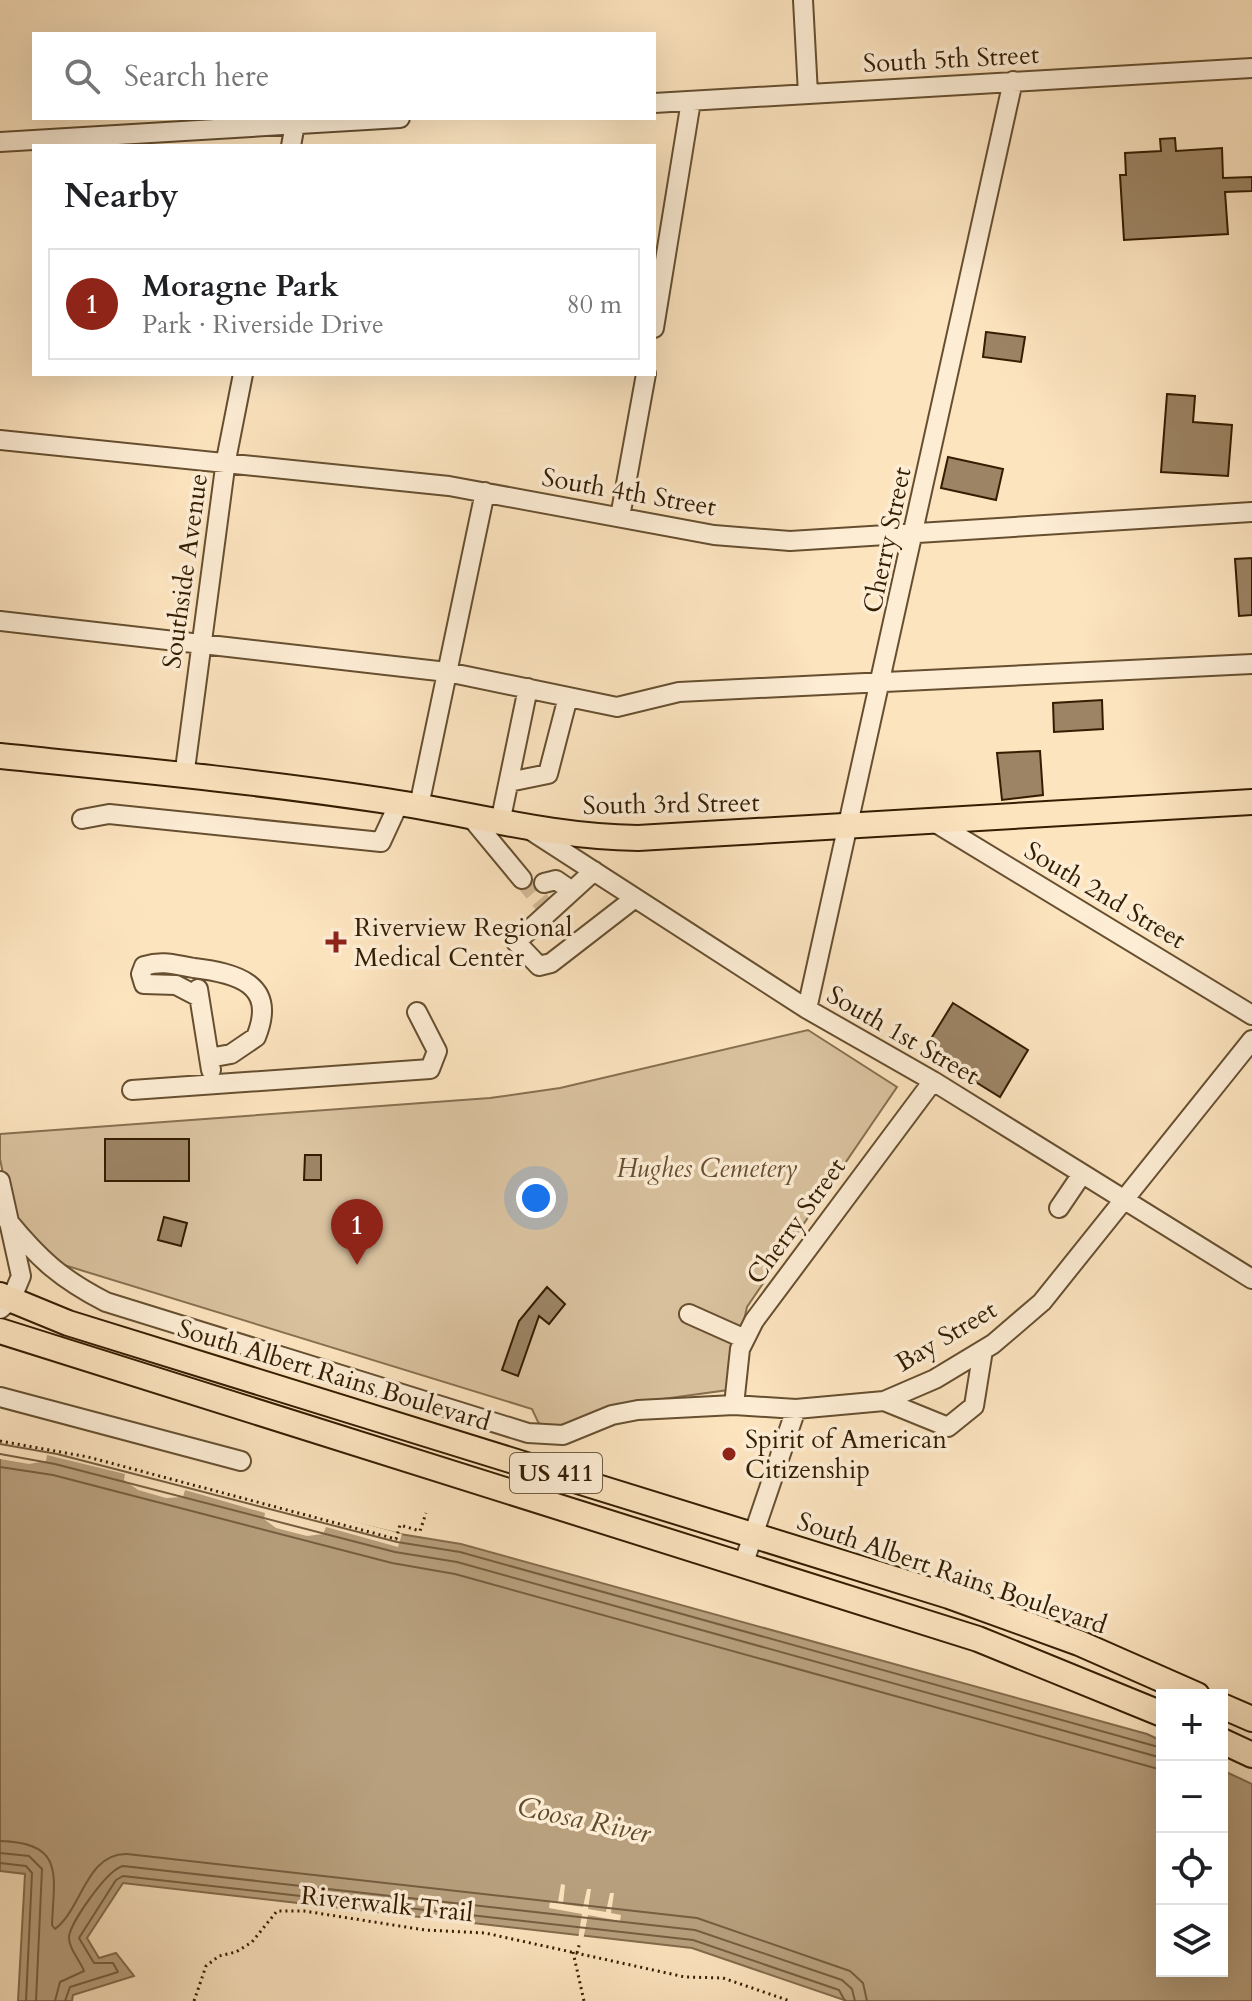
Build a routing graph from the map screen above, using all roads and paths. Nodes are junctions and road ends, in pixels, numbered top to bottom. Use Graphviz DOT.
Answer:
graph roads {
  1 [pos="803,0"];
  2 [pos="1252,68"];
  3 [pos="1013,81"];
  4 [pos="808,94"];
  5 [pos="691,101"];
  6 [pos="656,103"];
  7 [pos="365,120"];
  8 [pos="295,124"];
  9 [pos="0,142"];
  10 [pos="291,144"];
  11 [pos="660,267"];
  12 [pos="656,308"];
  13 [pos="243,376"];
  14 [pos="646,376"];
  15 [pos="0,440"];
  16 [pos="226,460"];
  17 [pos="485,492"];
  18 [pos="1252,512"];
  19 [pos="620,517"];
  20 [pos="915,532"];
  21 [pos="0,621"];
  22 [pos="201,643"];
  23 [pos="1252,664"];
  24 [pos="447,672"];
  25 [pos="882,683"];
  26 [pos="528,688"];
  27 [pos="568,697"];
  28 [pos="0,756"];
  29 [pos="184,777"];
  30 [pos="509,782"];
  31 [pos="1252,802"];
  32 [pos="409,804"];
  33 [pos="469,815"];
  34 [pos="82,819"];
  35 [pos="931,820"];
  36 [pos="500,823"];
  37 [pos="850,825"];
  38 [pos="530,830"];
  39 [pos="594,871"];
  40 [pos="522,879"];
  41 [pos="544,883"];
  42 [pos="572,891"];
  43 [pos="635,898"];
  44 [pos="195,968"];
  45 [pos="199,997"];
  46 [pos="807,1009"];
  47 [pos="417,1012"];
  48 [pos="1252,1015"];
  49 [pos="1252,1040"];
  50 [pos="209,1058"];
  51 [pos="933,1081"];
  52 [pos="214,1084"];
  53 [pos="132,1090"];
  54 [pos="1082,1174"];
  55 [pos="0,1181"];
  56 [pos="1122,1199"];
  57 [pos="1059,1208"];
  58 [pos="8,1221"];
  59 [pos="1252,1279"];
  60 [pos="4,1301"];
  61 [pos="689,1314"];
  62 [pos="0,1331"];
  63 [pos="745,1339"];
  64 [pos="983,1350"];
  65 [pos="0,1397"];
  66 [pos="884,1401"];
  67 [pos="734,1405"];
  68 [pos="796,1409"];
  69 [pos="0,1441"];
  70 [pos="241,1461"];
  71 [pos="426,1513"];
  72 [pos="751,1533"];
  73 [pos="743,1565"];
  74 [pos="1183,1689"];
  75 [pos="1228,1709"];
  76 [pos="1156,1712"];
  77 [pos="1252,1719"];
  78 [pos="1228,1744"];
  79 [pos="1252,1755"];
  80 [pos="580,1942"];
  81 [pos="575,1953"];
  82 [pos="194,2001"];
  83 [pos="584,2001"];
  84 [pos="790,2001"];
  1 -- 4 [label="street"];
  2 -- 3 [label="street, South 5th Street"];
  3 -- 4 [label="street, South 5th Street"];
  3 -- 20 [label="street, Cherry Street"];
  4 -- 5 [label="street, South 5th Street"];
  5 -- 6 [label="street, South 5th Street"];
  5 -- 11 [label="street"];
  7 -- 8 [label="street"];
  8 -- 9 [label="street"];
  8 -- 10 [label="street"];
  11 -- 12 [label="street"];
  13 -- 16 [label="street, Southside Avenue"];
  14 -- 19 [label="street"];
  15 -- 16 [label="street, South 4th Street"];
  16 -- 17 [label="street, South 4th Street"];
  16 -- 22 [label="street, Southside Avenue"];
  17 -- 19 [label="street, South 4th Street"];
  17 -- 24 [label="street"];
  18 -- 20 [label="street, South 4th Street"];
  19 -- 20 [label="street, South 4th Street"];
  20 -- 25 [label="street, Cherry Street"];
  21 -- 22 [label="street"];
  22 -- 24 [label="street"];
  22 -- 29 [label="street, Southside Avenue"];
  23 -- 25 [label="street"];
  24 -- 26 [label="street"];
  24 -- 32 [label="street"];
  25 -- 27 [label="street"];
  25 -- 37 [label="street, Cherry Street"];
  26 -- 27 [label="street"];
  26 -- 30 [label="street"];
  27 -- 30 [label="street"];
  28 -- 29 [label="main road, South 3rd Street"];
  29 -- 32 [label="main road, South 3rd Street"];
  30 -- 36 [label="street"];
  31 -- 35 [label="main road, South 3rd Street"];
  32 -- 33 [label="main road, South 3rd Street"];
  32 -- 34 [label="street"];
  33 -- 36 [label="main road, South 3rd Street"];
  33 -- 40 [label="street"];
  35 -- 37 [label="main road, South 3rd Street"];
  35 -- 48 [label="street, South 2nd Street"];
  36 -- 38 [label="main road, South 3rd Street"];
  37 -- 38 [label="main road, South 3rd Street"];
  37 -- 46 [label="street, Cherry Street"];
  38 -- 39 [label="street, South 1st Street"];
  39 -- 42 [label="street"];
  39 -- 43 [label="street, South 1st Street"];
  41 -- 42 [label="street"];
  42 -- 43 [label="street"];
  43 -- 46 [label="street, South 1st Street"];
  44 -- 45 [label="street"];
  44 -- 45 [label="street"];
  44 -- 50 [label="street"];
  45 -- 50 [label="street"];
  46 -- 51 [label="street, South 1st Street"];
  47 -- 52 [label="street"];
  49 -- 56 [label="street, Bay Street"];
  50 -- 52 [label="street"];
  51 -- 54 [label="street, South 1st Street"];
  51 -- 63 [label="street, Cherry Street"];
  52 -- 53 [label="street"];
  54 -- 56 [label="street, South 1st Street"];
  54 -- 57 [label="street"];
  55 -- 58 [label="street"];
  56 -- 59 [label="street, South 1st Street"];
  56 -- 64 [label="street, Bay Street"];
  58 -- 60 [label="street"];
  58 -- 67 [label="street, Bay Street"];
  60 -- 72 [label="main road, South Albert Rains Boulevard / US 411"];
  61 -- 63 [label="street"];
  62 -- 73 [label="main road, South Albert Rains Boulevard / US 411"];
  63 -- 67 [label="street, Cherry Street"];
  64 -- 66 [label="street, Bay Street"];
  64 -- 66 [label="street"];
  65 -- 70 [label="street"];
  66 -- 68 [label="street, Bay Street"];
  67 -- 68 [label="street, Bay Street"];
  68 -- 72 [label="street"];
  69 -- 71 [label="path"];
  72 -- 73 [label="street"];
  72 -- 74 [label="main road, South Albert Rains Boulevard / US 411"];
  73 -- 76 [label="main road, South Albert Rains Boulevard / US 411"];
  75 -- 77 [label="main road"];
  78 -- 79 [label="main road"];
  80 -- 81 [label="path"];
  81 -- 82 [label="path, Riverwalk Trail"];
  81 -- 83 [label="path"];
  81 -- 84 [label="path, Riverwalk Trail"];
}
